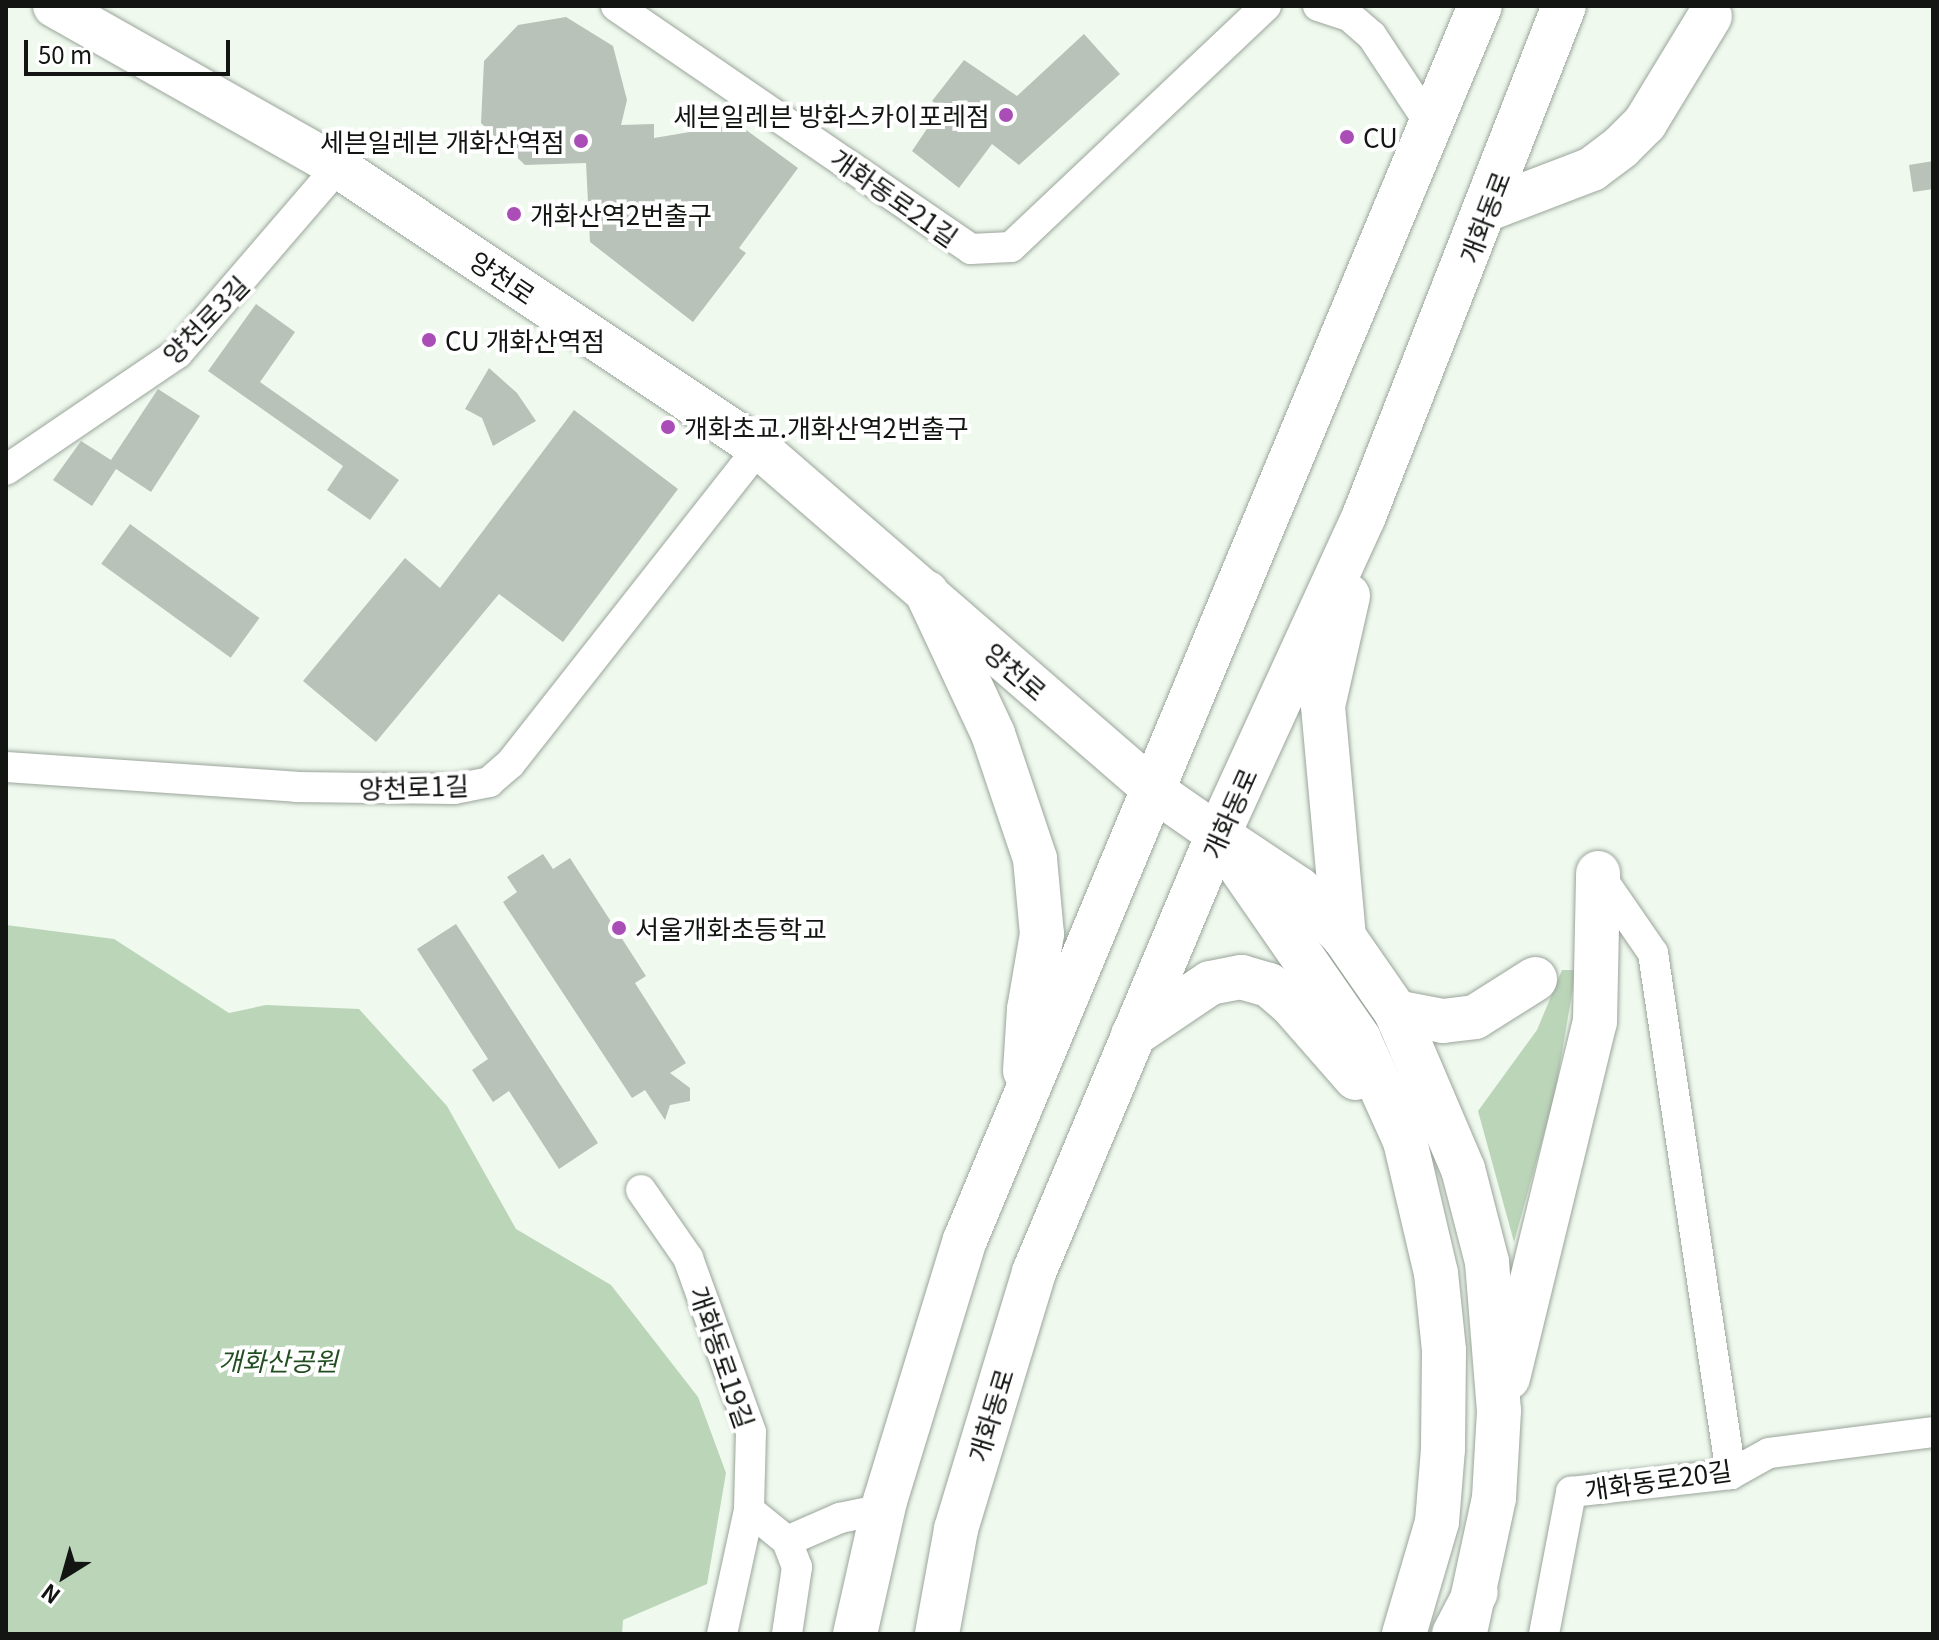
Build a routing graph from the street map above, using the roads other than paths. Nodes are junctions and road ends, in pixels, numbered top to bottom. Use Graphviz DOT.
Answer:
graph roads {
  1 [pos="54,6"];
  2 [pos="616,6"];
  3 [pos="1266,6"];
  4 [pos="1318,6"];
  5 [pos="1480,6"];
  6 [pos="1564,6"];
  7 [pos="1710,16"];
  8 [pos="1432,127"];
  9 [pos="338,167"];
  10 [pos="1488,209"];
  11 [pos="759,448"];
  12 [pos="6,470"];
  13 [pos="1364,516"];
  14 [pos="927,593"];
  15 [pos="6,767"];
  16 [pos="1155,791"];
  17 [pos="1218,835"];
  18 [pos="1598,873"];
  19 [pos="1344,937"];
  20 [pos="1535,979"];
  21 [pos="1396,1012"];
  22 [pos="1133,1035"];
  23 [pos="1024,1101"];
  24 [pos="1405,1141"];
  25 [pos="641,1190"];
  26 [pos="1499,1411"];
  27 [pos="1933,1432"];
  28 [pos="1731,1474"];
  29 [pos="883,1509"];
  30 [pos="749,1510"];
  31 [pos="787,1541"];
  32 [pos="1476,1592"];
  33 [pos="722,1634"];
  34 [pos="787,1634"];
  35 [pos="855,1634"];
  36 [pos="937,1634"];
  37 [pos="1404,1634"];
  38 [pos="1454,1634"];
  39 [pos="1465,1634"];
  40 [pos="1544,1634"];
  1 -- 9 [label="main road, 양천로"];
  2 -- 3 [label="street, 개화동로21길"];
  4 -- 8 [label="street"];
  5 -- 8 [label="main road"];
  6 -- 10 [label="main road, 개화동로"];
  7 -- 10 [label="main road"];
  8 -- 16 [label="main road"];
  9 -- 11 [label="main road, 양천로"];
  9 -- 12 [label="street, 양천로3길"];
  10 -- 13 [label="main road, 개화동로"];
  11 -- 14 [label="main road, 양천로"];
  11 -- 15 [label="street, 양천로1길"];
  13 -- 17 [label="main road, 개화동로"];
  13 -- 19 [label="main road"];
  14 -- 16 [label="main road, 양천로"];
  14 -- 23 [label="main road"];
  16 -- 17 [label="main road, 양천로"];
  16 -- 23 [label="main road"];
  17 -- 19 [label="main road"];
  17 -- 22 [label="main road, 개화동로"];
  17 -- 24 [label="main road"];
  18 -- 26 [label="main road"];
  18 -- 28 [label="street"];
  19 -- 21 [label="main road"];
  20 -- 21 [label="main road"];
  21 -- 26 [label="main road"];
  22 -- 24 [label="main road"];
  22 -- 36 [label="main road, 개화동로"];
  23 -- 29 [label="main road"];
  24 -- 37 [label="main road"];
  25 -- 30 [label="street, 개화동로19길"];
  26 -- 32 [label="main road"];
  27 -- 28 [label="street, 개화동로20길"];
  28 -- 40 [label="street, 개화동로20길"];
  29 -- 31 [label="street"];
  29 -- 35 [label="main road"];
  30 -- 31 [label="street"];
  30 -- 33 [label="street, 개화동로19길"];
  31 -- 34 [label="street"];
  32 -- 38 [label="main road"];
  32 -- 39 [label="main road"];
}
